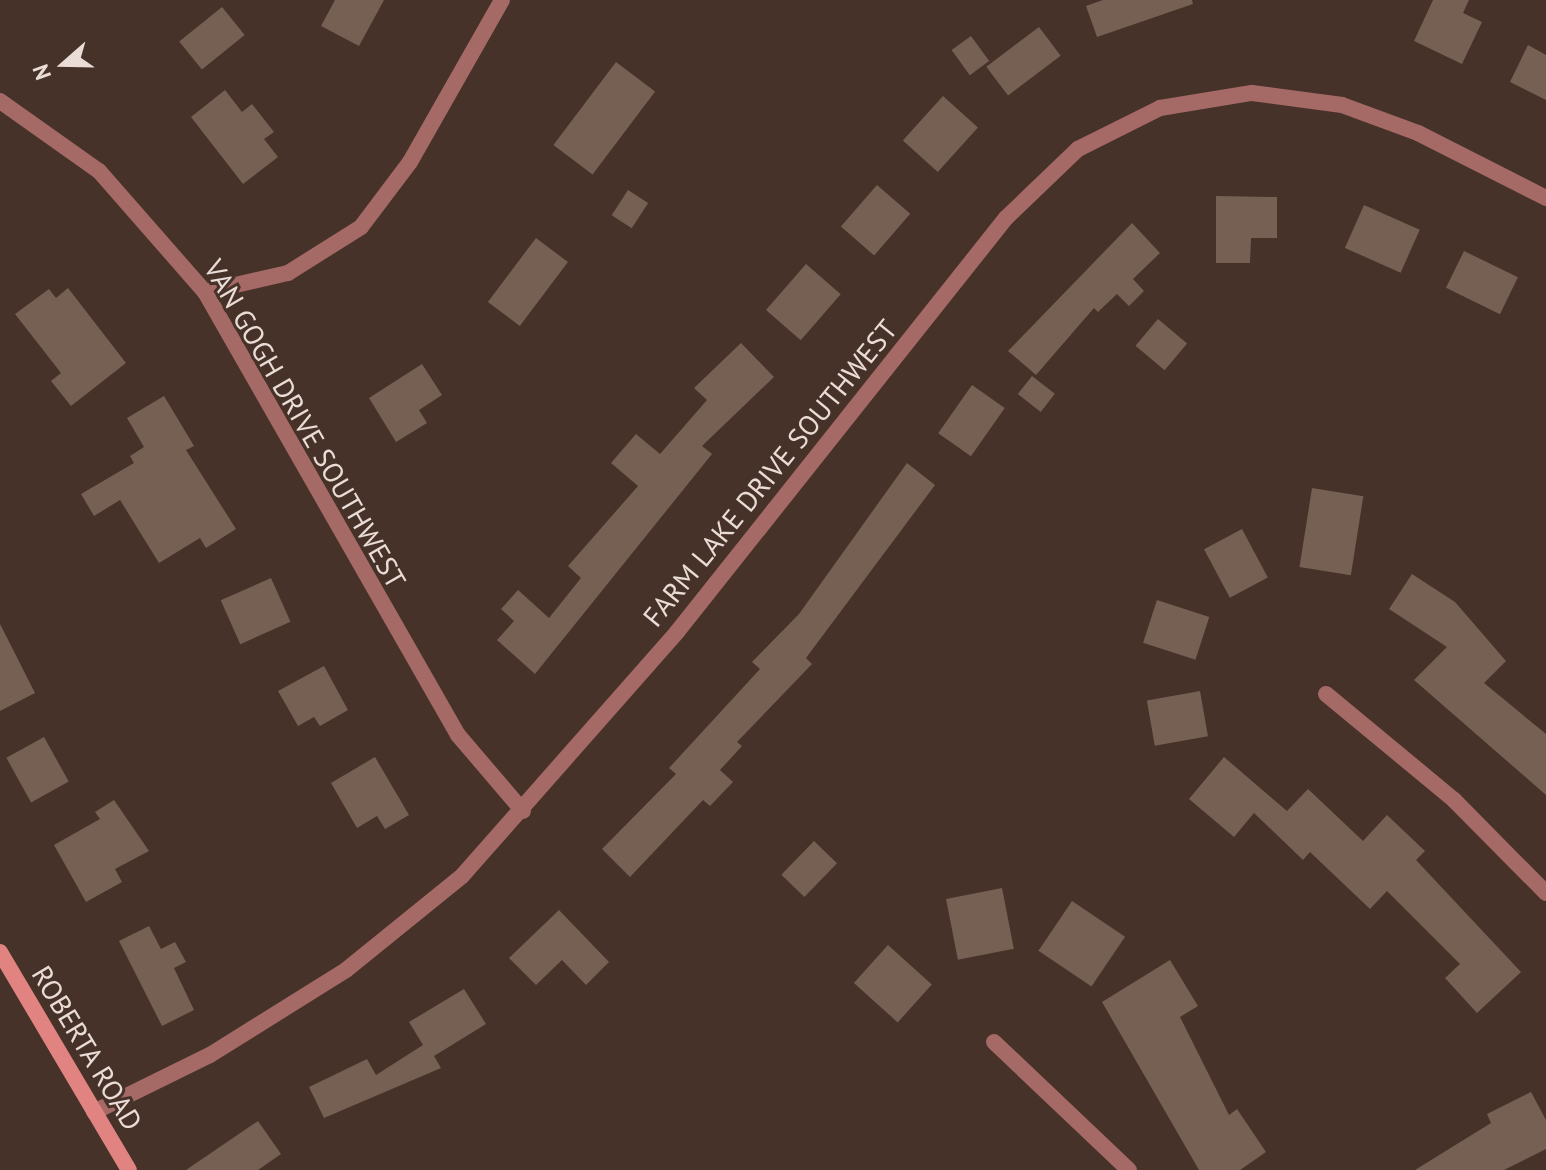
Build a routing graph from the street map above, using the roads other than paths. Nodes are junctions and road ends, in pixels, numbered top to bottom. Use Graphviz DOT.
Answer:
graph roads {
  1 [pos="502,0"];
  2 [pos="0,101"];
  3 [pos="1546,198"];
  4 [pos="205,292"];
  5 [pos="1326,694"];
  6 [pos="523,811"];
  7 [pos="1546,893"];
  8 [pos="0,952"];
  9 [pos="994,1042"];
  10 [pos="94,1112"];
  11 [pos="129,1170"];
  12 [pos="1129,1170"];
  1 -- 4 [label="street"];
  2 -- 4 [label="street, VAN GOGH DRIVE SOUTHWEST"];
  3 -- 6 [label="street, FARM LAKE DRIVE SOUTHWEST"];
  4 -- 6 [label="street, VAN GOGH DRIVE SOUTHWEST"];
  5 -- 7 [label="street"];
  6 -- 10 [label="street, FARM LAKE DRIVE SOUTHWEST"];
  8 -- 10 [label="street, ROBERTA ROAD"];
  9 -- 12 [label="street"];
  10 -- 11 [label="street, ROBERTA ROAD"];
}
